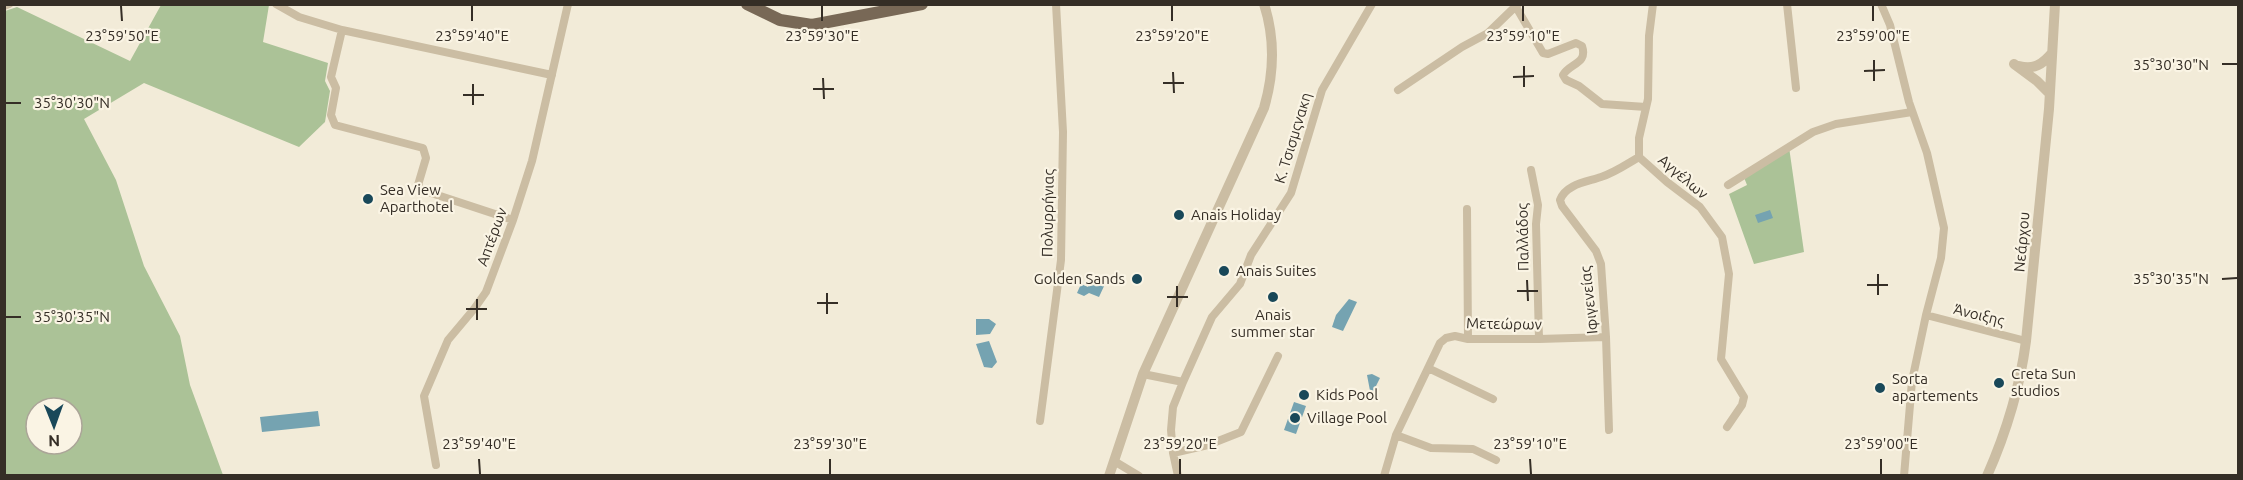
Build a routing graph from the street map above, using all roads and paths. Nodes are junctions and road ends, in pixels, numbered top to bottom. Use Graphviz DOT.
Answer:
graph roads {
  1 [pos="276,4"];
  2 [pos="568,4"];
  3 [pos="747,4"];
  4 [pos="922,4"];
  5 [pos="1056,4"];
  6 [pos="1264,4"];
  7 [pos="1372,4"];
  8 [pos="1653,4"];
  9 [pos="1788,4"];
  10 [pos="1881,4"];
  11 [pos="2055,4"];
  12 [pos="1517,6"];
  13 [pos="342,30"];
  14 [pos="2052,53"];
  15 [pos="552,75"];
  16 [pos="1796,88"];
  17 [pos="1398,90"];
  18 [pos="2049,93"];
  19 [pos="1646,107"];
  20 [pos="1912,112"];
  21 [pos="1639,157"];
  22 [pos="1531,170"];
  23 [pos="1728,185"];
  24 [pos="1467,208"];
  25 [pos="513,220"];
  26 [pos="1926,315"];
  27 [pos="1606,337"];
  28 [pos="1468,339"];
  29 [pos="1539,339"];
  30 [pos="2026,341"];
  31 [pos="1278,356"];
  32 [pos="1428,368"];
  33 [pos="1143,374"];
  34 [pos="1183,382"];
  35 [pos="1493,399"];
  36 [pos="1040,421"];
  37 [pos="1727,427"];
  38 [pos="1609,430"];
  39 [pos="1396,435"];
  40 [pos="1173,453"];
  41 [pos="1496,460"];
  42 [pos="1114,461"];
  43 [pos="436,465"];
  44 [pos="1109,476"];
  45 [pos="1139,476"];
  46 [pos="1179,476"];
  47 [pos="1384,476"];
  48 [pos="1904,476"];
  49 [pos="1987,476"];
  1 -- 13 [label="street"];
  2 -- 15 [label="street, Απτέρων"];
  3 -- 4 [label="main road"];
  5 -- 36 [label="street, Πολυρρήνιας"];
  6 -- 33 [label="street"];
  7 -- 34 [label="street, Κ. Τσισμςνακη"];
  8 -- 19 [label="street, Αγγέλων"];
  9 -- 16 [label="street"];
  10 -- 20 [label="street"];
  11 -- 14 [label="street, Νεάρχου"];
  12 -- 17 [label="street"];
  12 -- 19 [label="street"];
  13 -- 15 [label="street"];
  13 -- 25 [label="street"];
  14 -- 18 [label="street, Νεάρχου"];
  14 -- 18 [label="street"];
  15 -- 25 [label="street, Απτέρων"];
  18 -- 30 [label="street, Νεάρχου"];
  19 -- 21 [label="street, Αγγέλων"];
  20 -- 23 [label="street"];
  20 -- 26 [label="street"];
  21 -- 27 [label="street, Ιφιγενείας"];
  21 -- 37 [label="street, Αγγέλων"];
  22 -- 29 [label="street, Παλλάδος"];
  24 -- 28 [label="street"];
  25 -- 43 [label="street, Απτέρων"];
  26 -- 30 [label="street, Άνοιξης"];
  26 -- 48 [label="street"];
  27 -- 29 [label="street, Μετεώρων"];
  27 -- 38 [label="street, Ιφιγενείας"];
  28 -- 29 [label="street, Μετεώρων"];
  28 -- 32 [label="street, Μετεώρων"];
  30 -- 49 [label="street, Νεάρχου"];
  31 -- 40 [label="street"];
  32 -- 35 [label="street"];
  32 -- 39 [label="street, Μετεώρων"];
  33 -- 34 [label="street"];
  33 -- 42 [label="street"];
  34 -- 40 [label="street, Κ. Τσισμςνακη"];
  39 -- 41 [label="street"];
  39 -- 47 [label="street, Μετεώρων"];
  40 -- 46 [label="street, Κ. Τσισμςνακη"];
  42 -- 44 [label="street"];
  42 -- 45 [label="street"];
}
